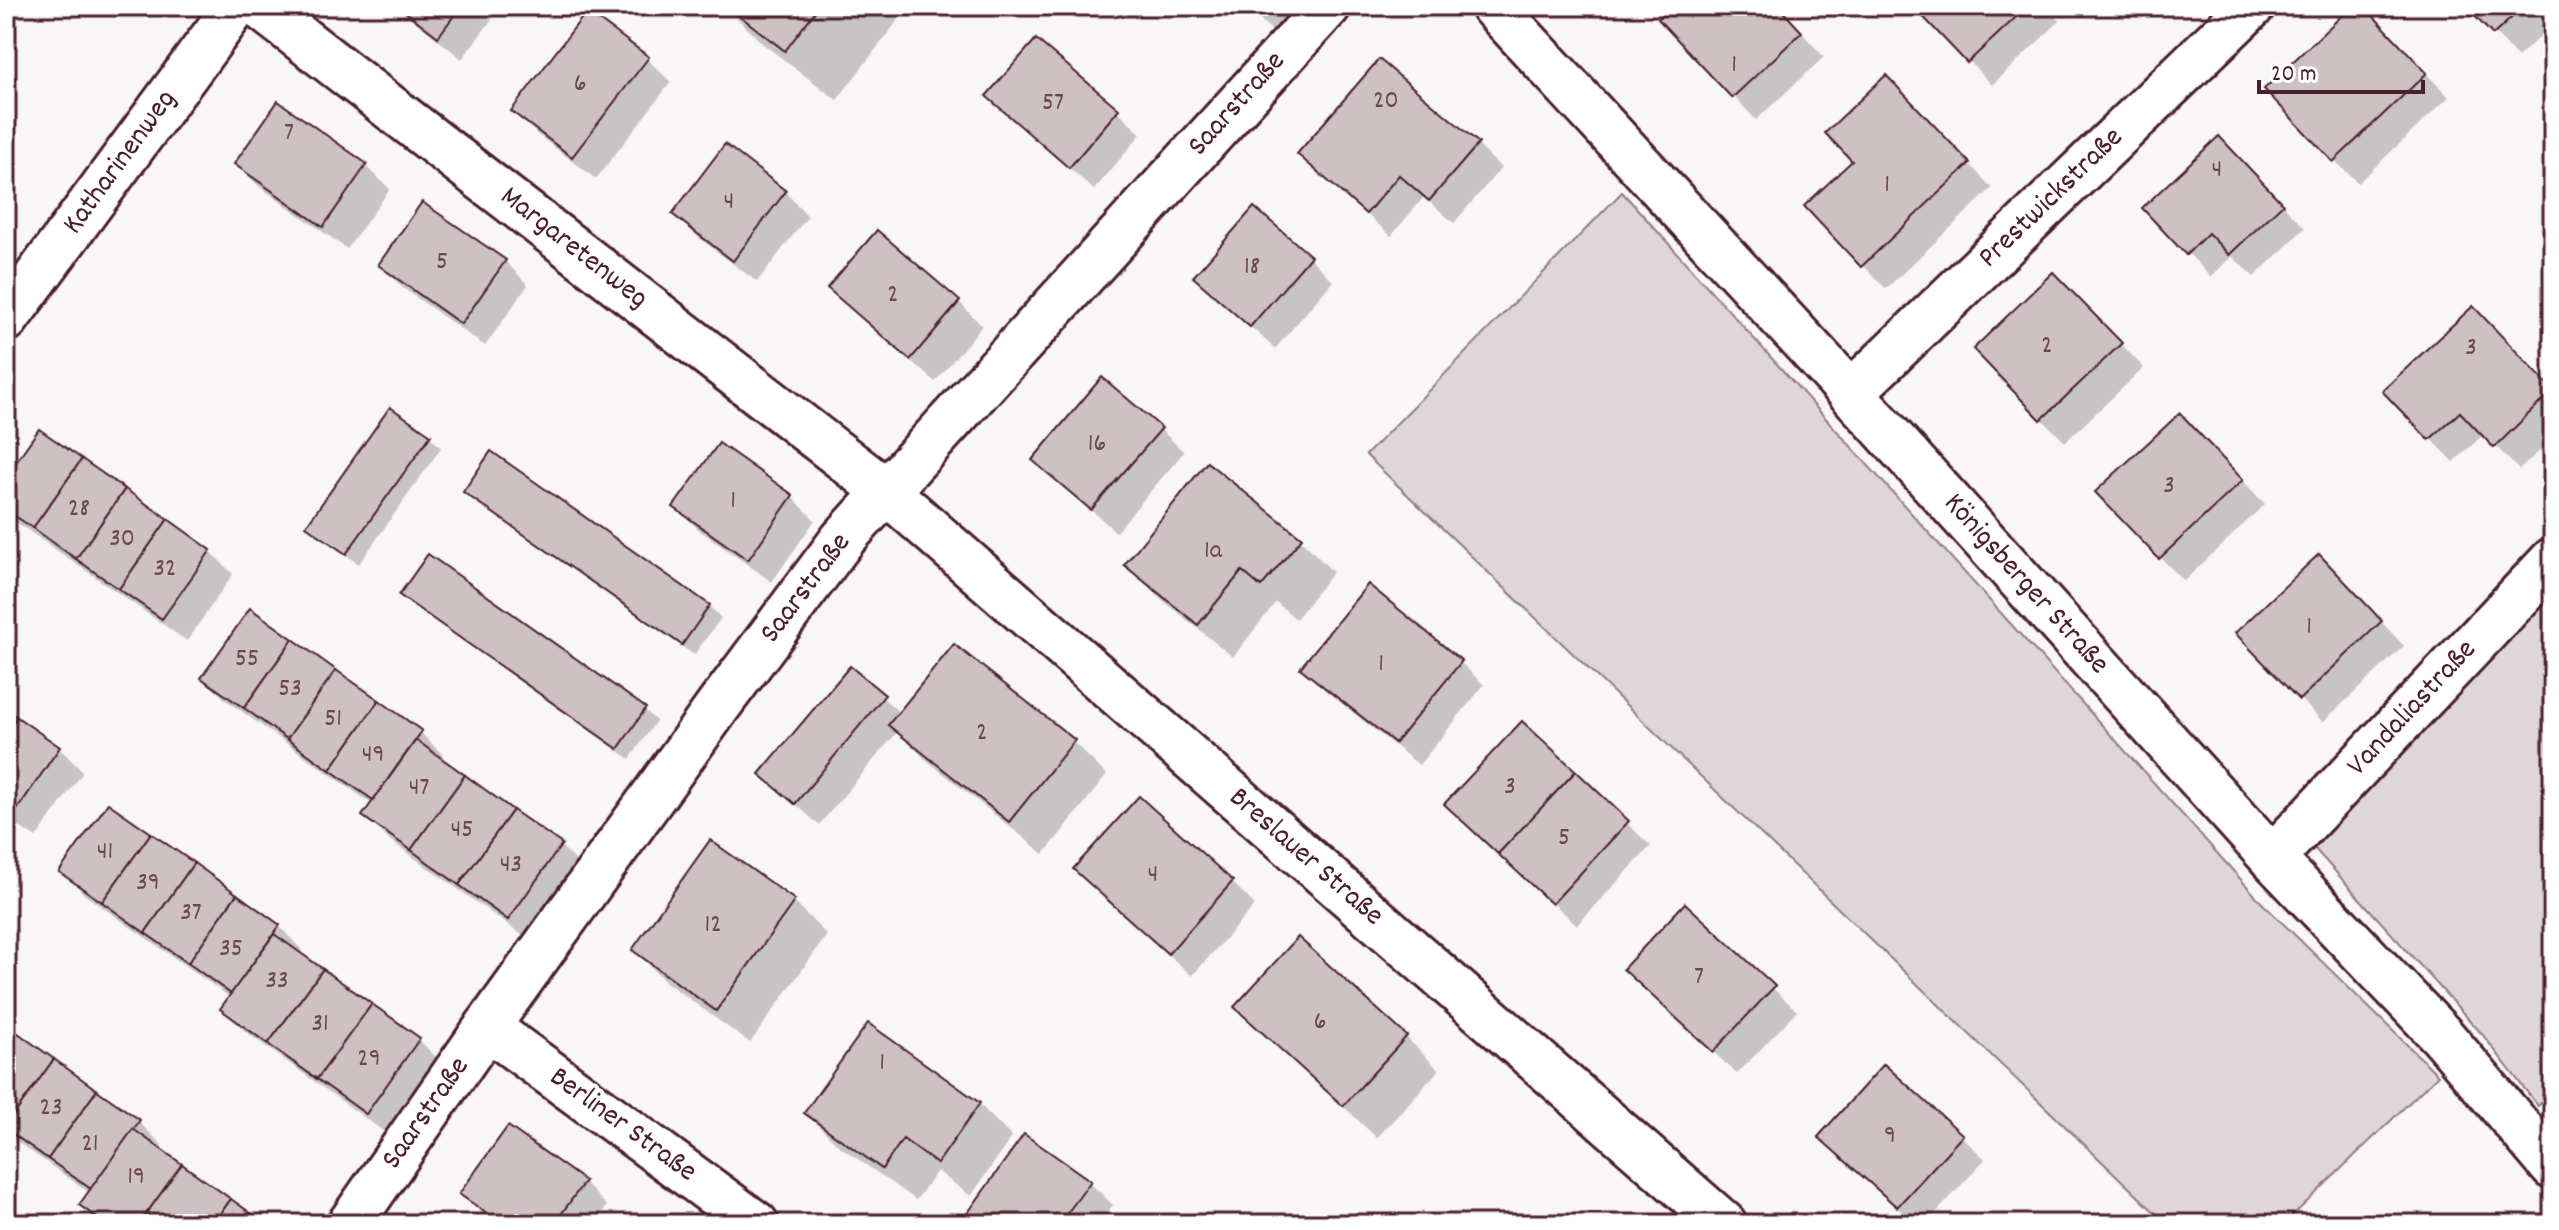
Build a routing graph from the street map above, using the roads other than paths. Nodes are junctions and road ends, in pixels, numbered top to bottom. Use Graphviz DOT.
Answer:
graph roads {
  1 [pos="236,6"];
  2 [pos="259,6"];
  3 [pos="1328,6"];
  4 [pos="1493,6"];
  5 [pos="2252,6"];
  6 [pos="6,319"];
  7 [pos="1851,393"];
  8 [pos="887,492"];
  9 [pos="2553,560"];
  10 [pos="2272,858"];
  11 [pos="487,1027"];
  12 [pos="2553,1167"];
  13 [pos="350,1224"];
  14 [pos="756,1224"];
  15 [pos="1724,1224"];
  1 -- 6 [label="street, Katharinenweg"];
  2 -- 8 [label="street, Margaretenweg"];
  3 -- 8 [label="street, Saarstraße"];
  4 -- 7 [label="street, Königsberger Straße"];
  5 -- 7 [label="street, Prestwickstraße"];
  7 -- 10 [label="street, Königsberger Straße"];
  8 -- 11 [label="street, Saarstraße"];
  8 -- 15 [label="street, Breslauer Straße"];
  9 -- 10 [label="street, Vandaliastraße"];
  10 -- 12 [label="street, Königsberger Straße"];
  11 -- 13 [label="street, Saarstraße"];
  11 -- 14 [label="street, Berliner Straße"];
}
